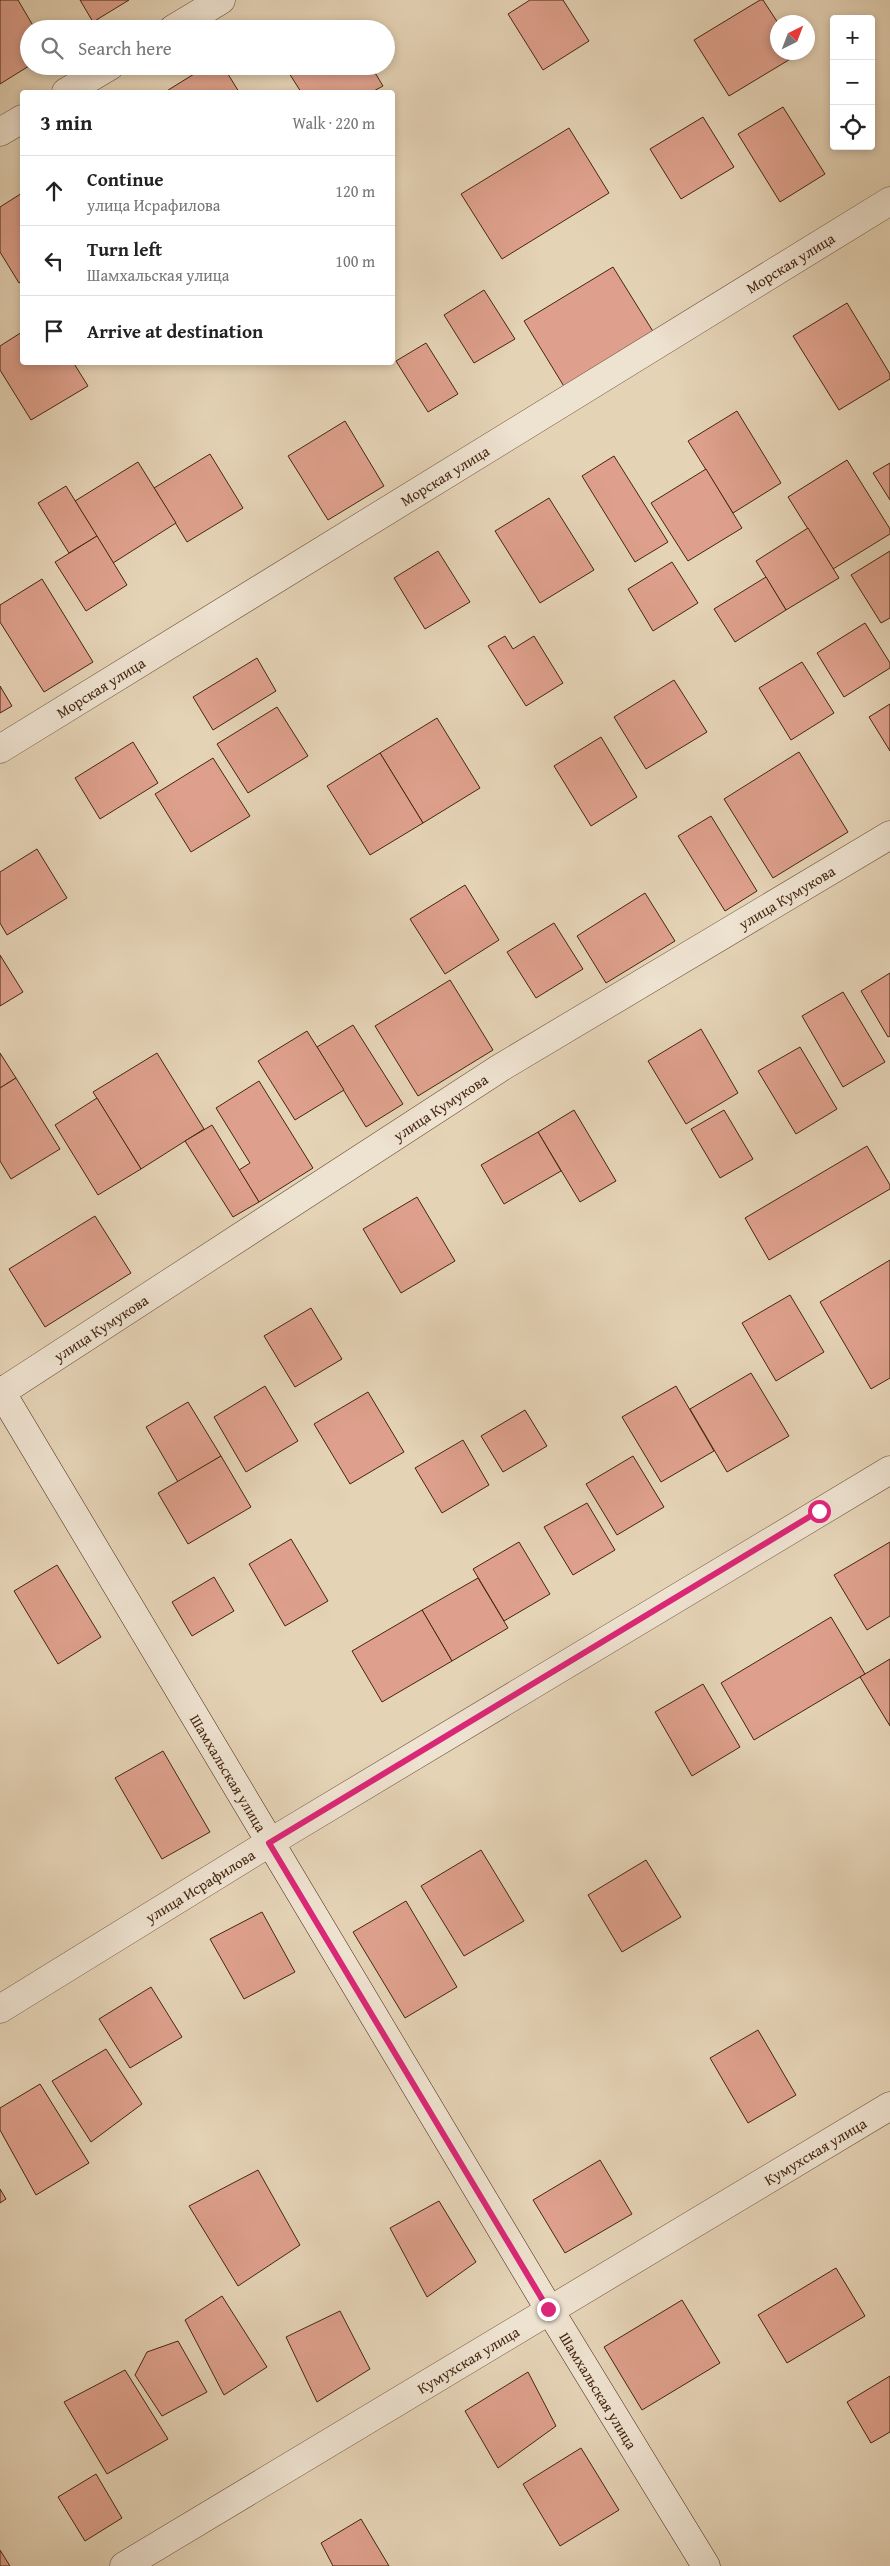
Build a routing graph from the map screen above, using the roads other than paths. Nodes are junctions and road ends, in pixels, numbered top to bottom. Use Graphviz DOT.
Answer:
graph roads {
  1 [pos="221,0"];
  2 [pos="188,20"];
  3 [pos="95,75"];
  4 [pos="69,90"];
  5 [pos="20,120"];
  6 [pos="0,132"];
  7 [pos="890,201"];
  8 [pos="0,749"];
  9 [pos="890,835"];
  10 [pos="0,1392"];
  11 [pos="890,1470"];
  12 [pos="269,1843"];
  13 [pos="0,2009"];
  14 [pos="890,2106"];
  15 [pos="548,2309"];
  16 [pos="124,2566"];
  17 [pos="706,2566"];
  1 -- 2 [label="street"];
  3 -- 4 [label="street"];
  5 -- 6 [label="street"];
  7 -- 8 [label="street, Морская улица"];
  9 -- 10 [label="street, улица Кумукова"];
  10 -- 12 [label="street, Шамхальская улица"];
  11 -- 12 [label="street, улица Исрафилова"];
  12 -- 13 [label="street, улица Исрафилова"];
  12 -- 15 [label="street, Шамхальская улица"];
  14 -- 15 [label="street, Кумухская улица"];
  15 -- 16 [label="street, Кумухская улица"];
  15 -- 17 [label="street, Шамхальская улица"];
}
